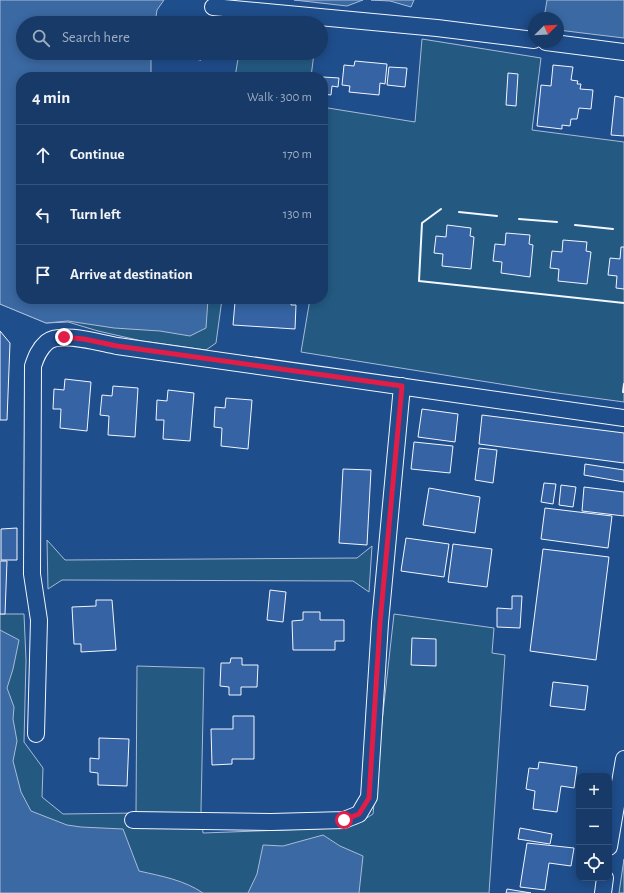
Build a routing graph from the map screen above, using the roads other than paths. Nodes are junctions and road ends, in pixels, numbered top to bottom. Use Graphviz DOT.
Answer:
graph roads {
  1 [pos="213,7"];
  2 [pos="309,16"];
  3 [pos="328,18"];
  4 [pos="528,39"];
  5 [pos="564,44"];
  6 [pos="624,52"];
  7 [pos="402,386"];
  8 [pos="624,418"];
  9 [pos="36,734"];
  10 [pos="624,759"];
  11 [pos="133,820"];
  12 [pos="609,845"];
  13 [pos="605,881"];
  14 [pos="603,893"];
  1 -- 2 [label="street"];
  3 -- 4 [label="street"];
  5 -- 6 [label="street"];
  7 -- 8 [label="street"];
  7 -- 9 [label="street"];
  7 -- 11 [label="street"];
  10 -- 12 [label="street"];
  13 -- 14 [label="street"];
}
